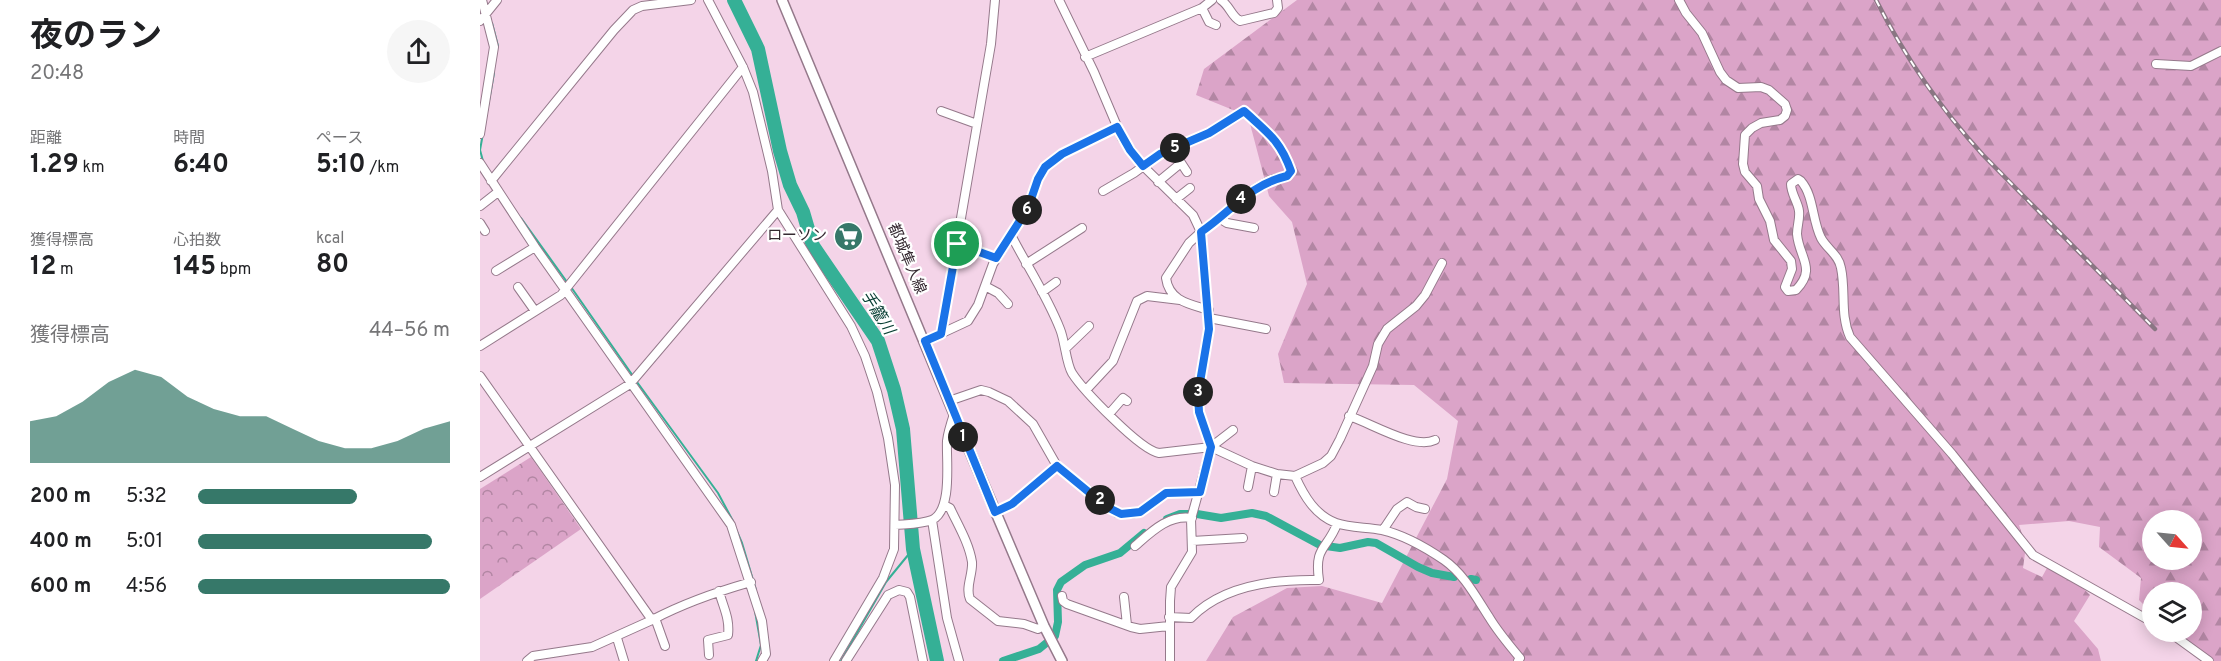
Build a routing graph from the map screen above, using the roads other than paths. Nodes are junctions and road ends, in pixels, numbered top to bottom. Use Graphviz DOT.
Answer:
graph roads {
  1 [pos="482,0"];
  2 [pos="497,0"];
  3 [pos="691,0"];
  4 [pos="708,0"];
  5 [pos="782,0"];
  6 [pos="995,0"];
  7 [pos="1059,0"];
  8 [pos="1212,0"];
  9 [pos="1221,0"];
  10 [pos="1277,0"];
  11 [pos="1679,0"];
  12 [pos="1202,8"];
  13 [pos="485,14"];
  14 [pos="1216,25"];
  15 [pos="2221,51"];
  16 [pos="1085,57"];
  17 [pos="2156,64"];
  18 [pos="743,67"];
  19 [pos="941,111"];
  20 [pos="977,124"];
  21 [pos="1117,127"];
  22 [pos="480,134"];
  23 [pos="1172,149"];
  24 [pos="1181,163"];
  25 [pos="481,166"];
  26 [pos="1143,166"];
  27 [pos="1187,172"];
  28 [pos="491,182"];
  29 [pos="1158,182"];
  30 [pos="1190,188"];
  31 [pos="1103,191"];
  32 [pos="498,192"];
  33 [pos="1176,199"];
  34 [pos="480,206"];
  35 [pos="778,210"];
  36 [pos="1219,218"];
  37 [pos="480,223"];
  38 [pos="1082,228"];
  39 [pos="1254,228"];
  40 [pos="485,231"];
  41 [pos="1201,232"];
  42 [pos="1011,235"];
  43 [pos="957,244"];
  44 [pos="536,247"];
  45 [pos="996,258"];
  46 [pos="1442,263"];
  47 [pos="1026,264"];
  48 [pos="496,271"];
  49 [pos="1056,282"];
  50 [pos="985,286"];
  51 [pos="518,287"];
  52 [pos="565,290"];
  53 [pos="1042,292"];
  54 [pos="1180,300"];
  55 [pos="1008,304"];
  56 [pos="536,311"];
  57 [pos="1209,314"];
  58 [pos="1089,327"];
  59 [pos="1266,329"];
  60 [pos="941,334"];
  61 [pos="925,341"];
  62 [pos="480,346"];
  63 [pos="1066,348"];
  64 [pos="480,376"];
  65 [pos="630,384"];
  66 [pos="1086,390"];
  67 [pos="949,401"];
  68 [pos="1127,401"];
  69 [pos="954,414"];
  70 [pos="1109,414"];
  71 [pos="1349,416"];
  72 [pos="1233,430"];
  73 [pos="1435,440"];
  74 [pos="530,445"];
  75 [pos="1211,447"];
  76 [pos="1057,466"];
  77 [pos="1252,466"];
  78 [pos="1277,474"];
  79 [pos="1295,476"];
  80 [pos="480,477"];
  81 [pos="1248,487"];
  82 [pos="1200,492"];
  83 [pos="1274,492"];
  84 [pos="944,505"];
  85 [pos="1425,509"];
  86 [pos="995,512"];
  87 [pos="1192,518"];
  88 [pos="932,520"];
  89 [pos="1337,524"];
  90 [pos="895,525"];
  91 [pos="1383,530"];
  92 [pos="1243,538"];
  93 [pos="1192,541"];
  94 [pos="1134,546"];
  95 [pos="751,582"];
  96 [pos="719,591"];
  97 [pos="1062,596"];
  98 [pos="1124,597"];
  99 [pos="2142,616"];
  100 [pos="654,619"];
  101 [pos="1169,621"];
  102 [pos="1127,626"];
  103 [pos="1045,627"];
  104 [pos="617,638"];
  105 [pos="2183,642"];
  106 [pos="664,646"];
  107 [pos="709,654"];
  108 [pos="527,661"];
  109 [pos="624,661"];
  110 [pos="762,661"];
  111 [pos="834,661"];
  112 [pos="846,661"];
  113 [pos="923,661"];
  114 [pos="958,661"];
  115 [pos="1062,661"];
  116 [pos="1170,661"];
  117 [pos="1518,661"];
  118 [pos="2210,661"];
  1 -- 13 [label="street"];
  2 -- 13 [label="street"];
  3 -- 28 [label="street"];
  4 -- 18 [label="street"];
  5 -- 61 [label="main road, 都城隼人線"];
  6 -- 20 [label="street"];
  7 -- 16 [label="street"];
  8 -- 12 [label="street"];
  9 -- 10 [label="street"];
  11 -- 99 [label="street"];
  12 -- 14 [label="street"];
  12 -- 16 [label="street"];
  13 -- 22 [label="street"];
  15 -- 17 [label="street"];
  16 -- 21 [label="street"];
  18 -- 35 [label="street"];
  18 -- 52 [label="street"];
  19 -- 20 [label="street"];
  20 -- 43 [label="street"];
  21 -- 26 [label="street"];
  21 -- 42 [label="street"];
  23 -- 24 [label="street"];
  23 -- 26 [label="street"];
  23 -- 36 [label="street"];
  24 -- 27 [label="street"];
  24 -- 29 [label="street"];
  25 -- 28 [label="street"];
  26 -- 29 [label="street"];
  26 -- 31 [label="street"];
  28 -- 32 [label="street"];
  29 -- 33 [label="street"];
  30 -- 33 [label="street"];
  32 -- 34 [label="street"];
  32 -- 44 [label="street"];
  33 -- 41 [label="street"];
  35 -- 65 [label="street"];
  35 -- 90 [label="street"];
  36 -- 39 [label="street"];
  36 -- 41 [label="street"];
  37 -- 40 [label="street"];
  38 -- 47 [label="street"];
  41 -- 54 [label="street"];
  41 -- 57 [label="street"];
  42 -- 45 [label="street"];
  42 -- 47 [label="street"];
  43 -- 45 [label="street"];
  43 -- 60 [label="street"];
  44 -- 48 [label="street"];
  44 -- 52 [label="street"];
  45 -- 50 [label="street"];
  46 -- 71 [label="street"];
  47 -- 53 [label="street"];
  49 -- 53 [label="street"];
  50 -- 55 [label="street"];
  50 -- 60 [label="street"];
  51 -- 56 [label="street"];
  52 -- 56 [label="street"];
  52 -- 65 [label="street"];
  53 -- 63 [label="street"];
  54 -- 57 [label="street"];
  54 -- 66 [label="street"];
  56 -- 62 [label="street"];
  57 -- 59 [label="street"];
  57 -- 75 [label="street"];
  58 -- 63 [label="street"];
  60 -- 61 [label="street"];
  61 -- 67 [label="main road, 都城隼人線"];
  63 -- 66 [label="street"];
  64 -- 74 [label="street"];
  65 -- 74 [label="street"];
  65 -- 95 [label="street"];
  66 -- 70 [label="street"];
  67 -- 69 [label="main road, 都城隼人線"];
  67 -- 76 [label="street"];
  68 -- 70 [label="street"];
  69 -- 84 [label="street"];
  69 -- 86 [label="main road, 都城隼人線"];
  70 -- 75 [label="street"];
  71 -- 73 [label="street"];
  71 -- 79 [label="street"];
  72 -- 75 [label="street"];
  74 -- 80 [label="street"];
  74 -- 100 [label="street"];
  75 -- 77 [label="street"];
  75 -- 82 [label="street"];
  76 -- 82 [label="street"];
  76 -- 86 [label="street"];
  77 -- 78 [label="street"];
  77 -- 81 [label="street"];
  78 -- 79 [label="street"];
  78 -- 83 [label="street"];
  79 -- 89 [label="street"];
  82 -- 87 [label="street"];
  84 -- 88 [label="street"];
  84 -- 103 [label="street"];
  85 -- 91 [label="street"];
  86 -- 103 [label="main road, 都城隼人線"];
  87 -- 93 [label="street"];
  87 -- 94 [label="street"];
  88 -- 90 [label="street"];
  88 -- 114 [label="street"];
  89 -- 91 [label="street"];
  89 -- 101 [label="street"];
  90 -- 111 [label="street"];
  91 -- 117 [label="street"];
  92 -- 93 [label="street"];
  93 -- 101 [label="street"];
  95 -- 96 [label="street"];
  95 -- 110 [label="street"];
  96 -- 100 [label="street"];
  96 -- 107 [label="street"];
  97 -- 102 [label="street"];
  98 -- 102 [label="street"];
  100 -- 104 [label="street"];
  100 -- 106 [label="street"];
  101 -- 102 [label="street"];
  101 -- 116 [label="street"];
  103 -- 115 [label="main road, 都城隼人線"];
  104 -- 108 [label="street"];
  104 -- 109 [label="street"];
  105 -- 118 [label="street"];
  112 -- 113 [label="street"];
}
